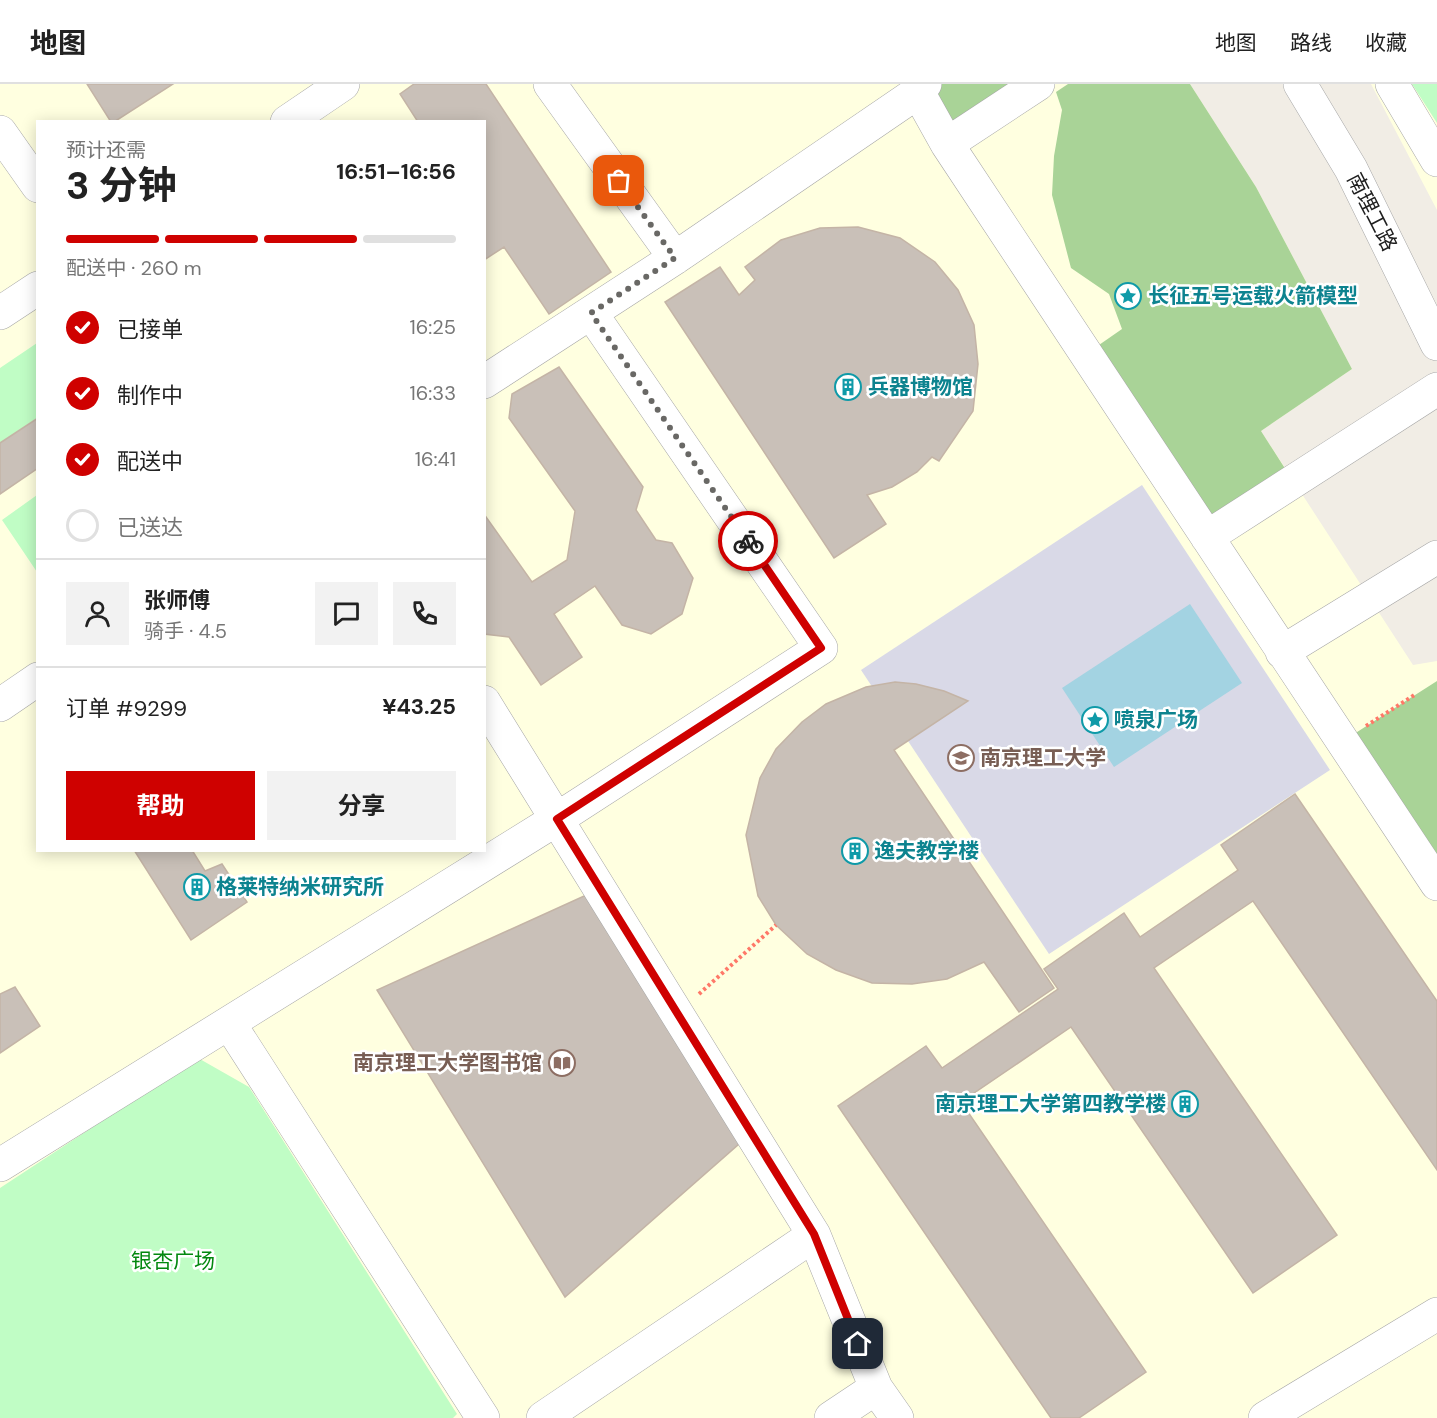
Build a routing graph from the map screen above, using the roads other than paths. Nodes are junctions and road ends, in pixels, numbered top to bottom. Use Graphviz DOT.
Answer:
graph roads {
  1 [pos="343,84"];
  2 [pos="550,84"];
  3 [pos="1038,84"];
  4 [pos="1300,84"];
  5 [pos="1392,84"];
  6 [pos="922,88"];
  7 [pos="290,120"];
  8 [pos="0,132"];
  9 [pos="947,144"];
  10 [pos="1437,160"];
  11 [pos="36,183"];
  12 [pos="675,258"];
  13 [pos="36,289"];
  14 [pos="0,313"];
  15 [pos="591,313"];
  16 [pos="1437,344"];
  17 [pos="486,381"];
  18 [pos="1437,389"];
  19 [pos="1207,537"];
  20 [pos="1437,557"];
  21 [pos="1282,652"];
  22 [pos="36,680"];
  23 [pos="0,705"];
  24 [pos="486,705"];
  25 [pos="557,819"];
  26 [pos="1437,884"];
  27 [pos="229,1023"];
  28 [pos="0,1165"];
  29 [pos="814,1234"];
  30 [pos="1437,1314"];
  31 [pos="876,1388"];
  32 [pos="483,1418"];
  33 [pos="543,1418"];
  34 [pos="831,1418"];
  35 [pos="897,1418"];
  36 [pos="1265,1418"];
  1 -- 7 [label="street"];
  2 -- 12 [label="street"];
  3 -- 9 [label="street"];
  4 -- 16 [label="street, 南理工路"];
  5 -- 10 [label="street"];
  6 -- 9 [label="street"];
  6 -- 12 [label="street"];
  8 -- 11 [label="street"];
  9 -- 19 [label="street"];
  12 -- 15 [label="street"];
  13 -- 14 [label="street"];
  15 -- 17 [label="street"];
  15 -- 25 [label="street"];
  18 -- 19 [label="street"];
  19 -- 21 [label="street"];
  20 -- 21 [label="street"];
  21 -- 26 [label="street"];
  22 -- 23 [label="street"];
  24 -- 25 [label="street"];
  25 -- 27 [label="street"];
  25 -- 29 [label="street"];
  27 -- 28 [label="street"];
  27 -- 32 [label="street"];
  29 -- 31 [label="street"];
  29 -- 33 [label="street"];
  30 -- 36 [label="street"];
  31 -- 34 [label="street"];
  31 -- 35 [label="street"];
}
